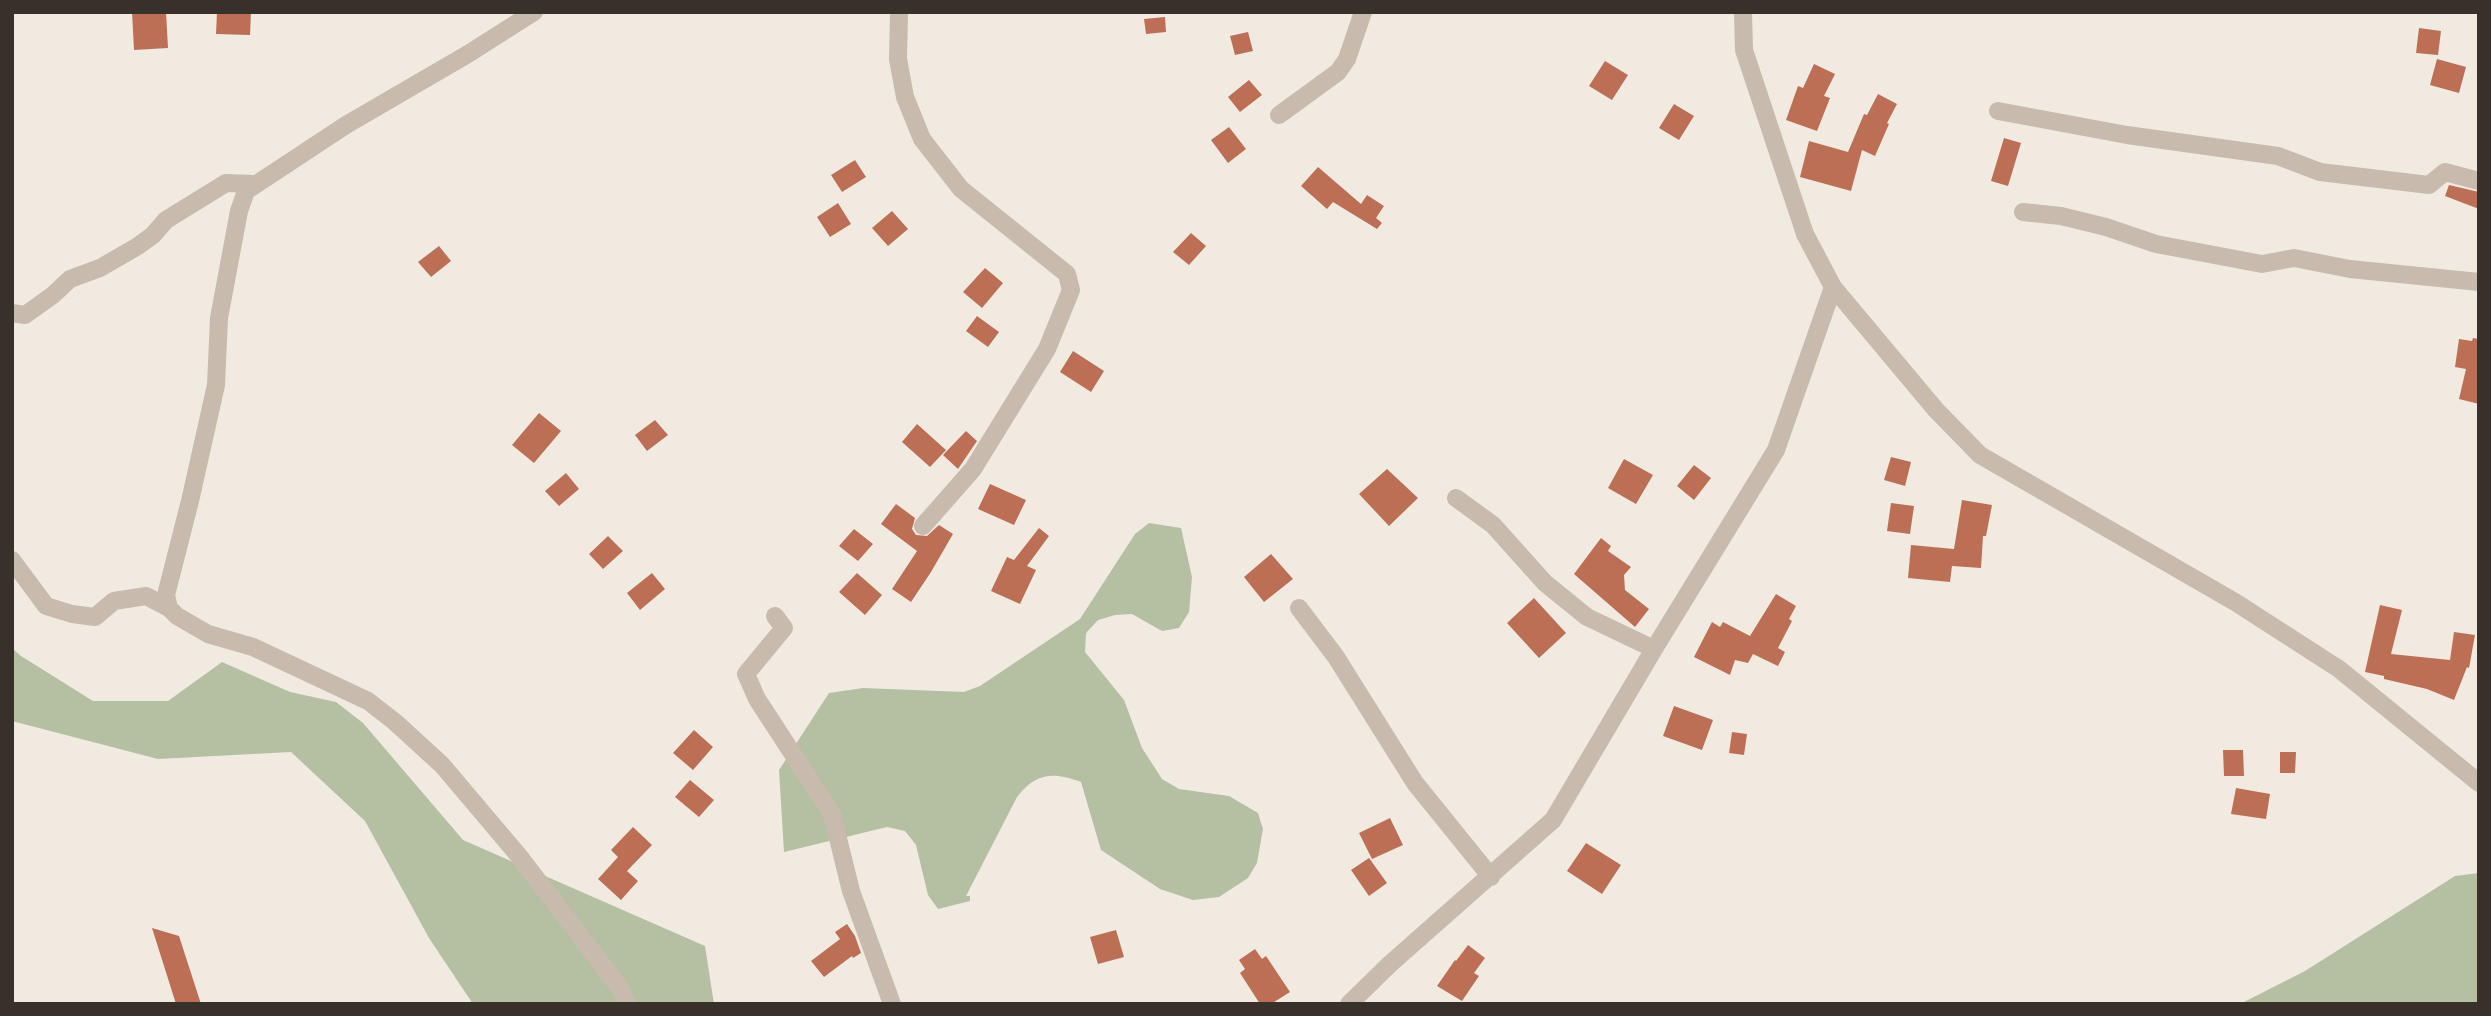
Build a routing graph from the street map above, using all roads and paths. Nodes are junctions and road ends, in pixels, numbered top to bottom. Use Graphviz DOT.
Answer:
graph roads {
  1 [pos="534,12"];
  2 [pos="899,12"];
  3 [pos="1363,12"];
  4 [pos="1743,12"];
  5 [pos="1998,111"];
  6 [pos="1279,115"];
  7 [pos="2479,181"];
  8 [pos="253,184"];
  9 [pos="2023,212"];
  10 [pos="2479,282"];
  11 [pos="1833,287"];
  12 [pos="12,313"];
  13 [pos="1457,498"];
  14 [pos="923,526"];
  15 [pos="12,559"];
  16 [pos="169,608"];
  17 [pos="1299,608"];
  18 [pos="775,616"];
  19 [pos="1654,649"];
  20 [pos="2479,783"];
  21 [pos="1491,877"];
  22 [pos="1355,1002"];
  23 [pos="627,1004"];
  24 [pos="892,1004"];
  1 -- 8 [label="street"];
  2 -- 14 [label="street"];
  3 -- 6 [label="street"];
  4 -- 11 [label="street"];
  5 -- 7 [label="street"];
  8 -- 12 [label="street"];
  8 -- 16 [label="street"];
  9 -- 10 [label="street"];
  11 -- 19 [label="street"];
  11 -- 20 [label="street"];
  13 -- 19 [label="street"];
  15 -- 16 [label="street"];
  16 -- 23 [label="street"];
  17 -- 21 [label="street"];
  18 -- 24 [label="street"];
  19 -- 21 [label="street"];
  21 -- 22 [label="street"];
}
